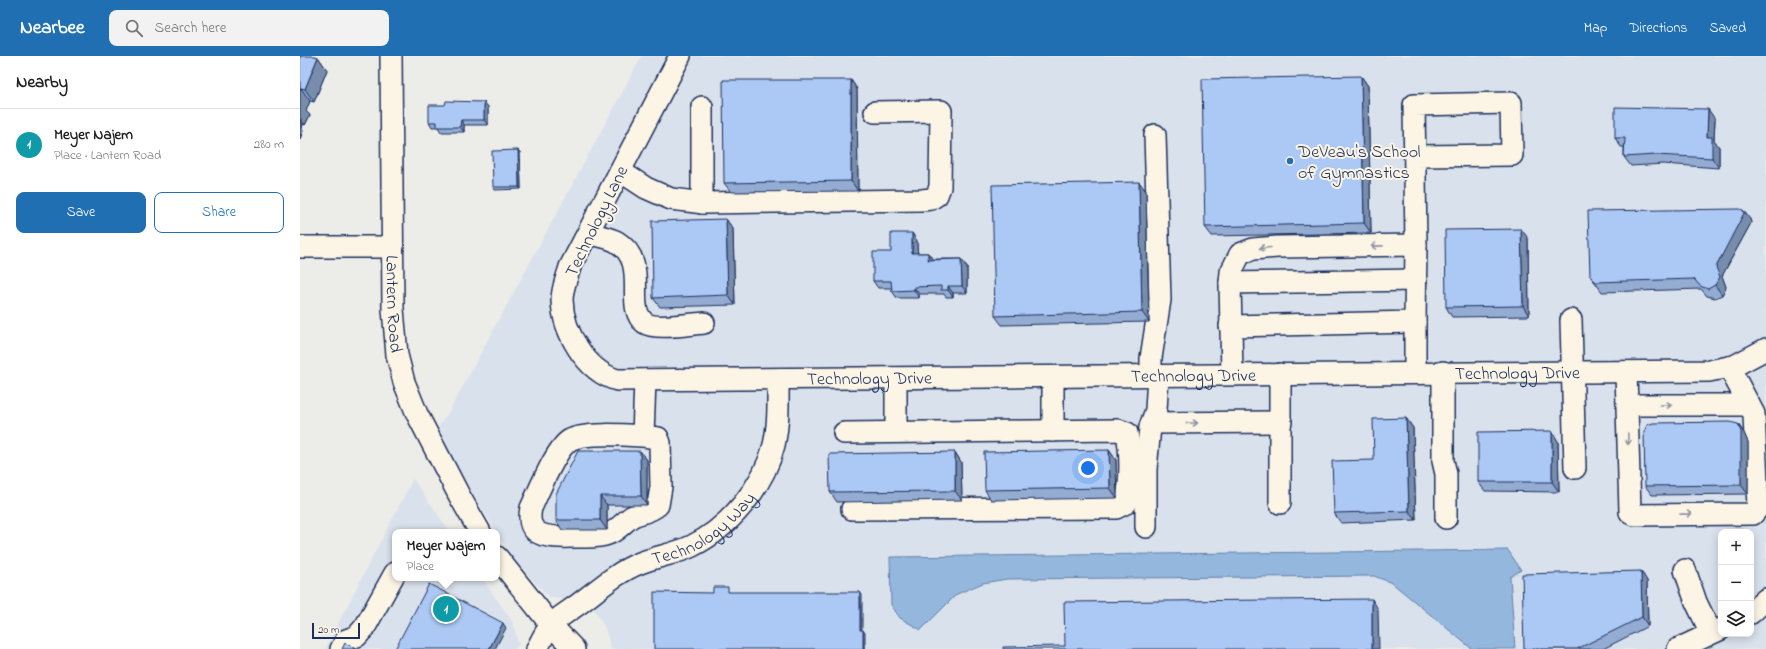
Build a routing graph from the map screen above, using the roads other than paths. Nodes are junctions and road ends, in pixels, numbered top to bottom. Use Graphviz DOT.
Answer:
graph roads {
  1 [pos="391,56"];
  2 [pos="680,56"];
  3 [pos="702,107"];
  4 [pos="875,112"];
  5 [pos="1155,135"];
  6 [pos="1416,156"];
  7 [pos="620,171"];
  8 [pos="702,203"];
  9 [pos="588,233"];
  10 [pos="1416,246"];
  11 [pos="300,247"];
  12 [pos="393,247"];
  13 [pos="1230,277"];
  14 [pos="1416,280"];
  15 [pos="1572,320"];
  16 [pos="1415,322"];
  17 [pos="704,323"];
  18 [pos="1230,326"];
  19 [pos="1766,349"];
  20 [pos="1738,364"];
  21 [pos="1415,372"];
  22 [pos="1443,372"];
  23 [pos="1572,372"];
  24 [pos="1626,372"];
  25 [pos="1232,374"];
  26 [pos="1280,374"];
  27 [pos="1154,376"];
  28 [pos="1053,377"];
  29 [pos="896,378"];
  30 [pos="778,379"];
  31 [pos="641,380"];
  32 [pos="1749,405"];
  33 [pos="1627,406"];
  34 [pos="1280,422"];
  35 [pos="1153,423"];
  36 [pos="1053,431"];
  37 [pos="896,432"];
  38 [pos="844,433"];
  39 [pos="643,436"];
  40 [pos="1575,468"];
  41 [pos="1280,503"];
  42 [pos="852,509"];
  43 [pos="1446,518"];
  44 [pos="1146,527"];
  45 [pos="478,529"];
  46 [pos="500,561"];
  47 [pos="1685,570"];
  48 [pos="392,578"];
  49 [pos="1766,599"];
  50 [pos="1754,610"];
  51 [pos="551,625"];
  52 [pos="1716,631"];
  53 [pos="341,649"];
  54 [pos="537,649"];
  55 [pos="554,649"];
  56 [pos="574,649"];
  57 [pos="1678,649"];
  1 -- 12 [label="street, Lantern Road"];
  2 -- 7 [label="street, Technology Lane"];
  3 -- 8 [label="street"];
  4 -- 8 [label="street"];
  5 -- 27 [label="street"];
  6 -- 6 [label="street"];
  6 -- 10 [label="street"];
  7 -- 8 [label="street"];
  7 -- 9 [label="street, Technology Lane"];
  9 -- 17 [label="street"];
  9 -- 31 [label="street, Technology Lane"];
  10 -- 13 [label="street, one-way"];
  10 -- 14 [label="street"];
  11 -- 12 [label="street"];
  12 -- 45 [label="street, Lantern Road"];
  13 -- 14 [label="street"];
  13 -- 18 [label="street"];
  14 -- 16 [label="street"];
  15 -- 23 [label="street"];
  16 -- 18 [label="street"];
  16 -- 21 [label="street"];
  18 -- 25 [label="street"];
  19 -- 20 [label="street"];
  20 -- 24 [label="street, Technology Drive"];
  20 -- 32 [label="street"];
  21 -- 22 [label="street, Technology Drive"];
  21 -- 26 [label="street, Technology Drive"];
  22 -- 23 [label="street, Technology Drive"];
  22 -- 43 [label="street"];
  23 -- 24 [label="street, Technology Drive"];
  23 -- 40 [label="street"];
  24 -- 33 [label="street"];
  25 -- 26 [label="street, Technology Drive"];
  25 -- 27 [label="street, Technology Drive"];
  26 -- 34 [label="street"];
  27 -- 28 [label="street, Technology Drive"];
  27 -- 35 [label="street"];
  28 -- 29 [label="street, Technology Drive"];
  28 -- 36 [label="street"];
  29 -- 30 [label="street, Technology Drive"];
  29 -- 37 [label="street"];
  30 -- 31 [label="street, Technology Drive"];
  30 -- 51 [label="street, Technology Way"];
  31 -- 39 [label="street"];
  33 -- 32 [label="street, one-way"];
  33 -- 32 [label="street, one-way"];
  35 -- 34 [label="street, one-way"];
  34 -- 41 [label="street"];
  35 -- 44 [label="street"];
  36 -- 37 [label="street"];
  36 -- 42 [label="street"];
  37 -- 38 [label="street"];
  39 -- 39 [label="street"];
  46 -- 51 [label="street"];
  47 -- 52 [label="street"];
  48 -- 53 [label="street"];
  49 -- 50 [label="street"];
  51 -- 54 [label="street"];
  51 -- 55 [label="street"];
  51 -- 56 [label="street"];
  52 -- 57 [label="street"];
}
